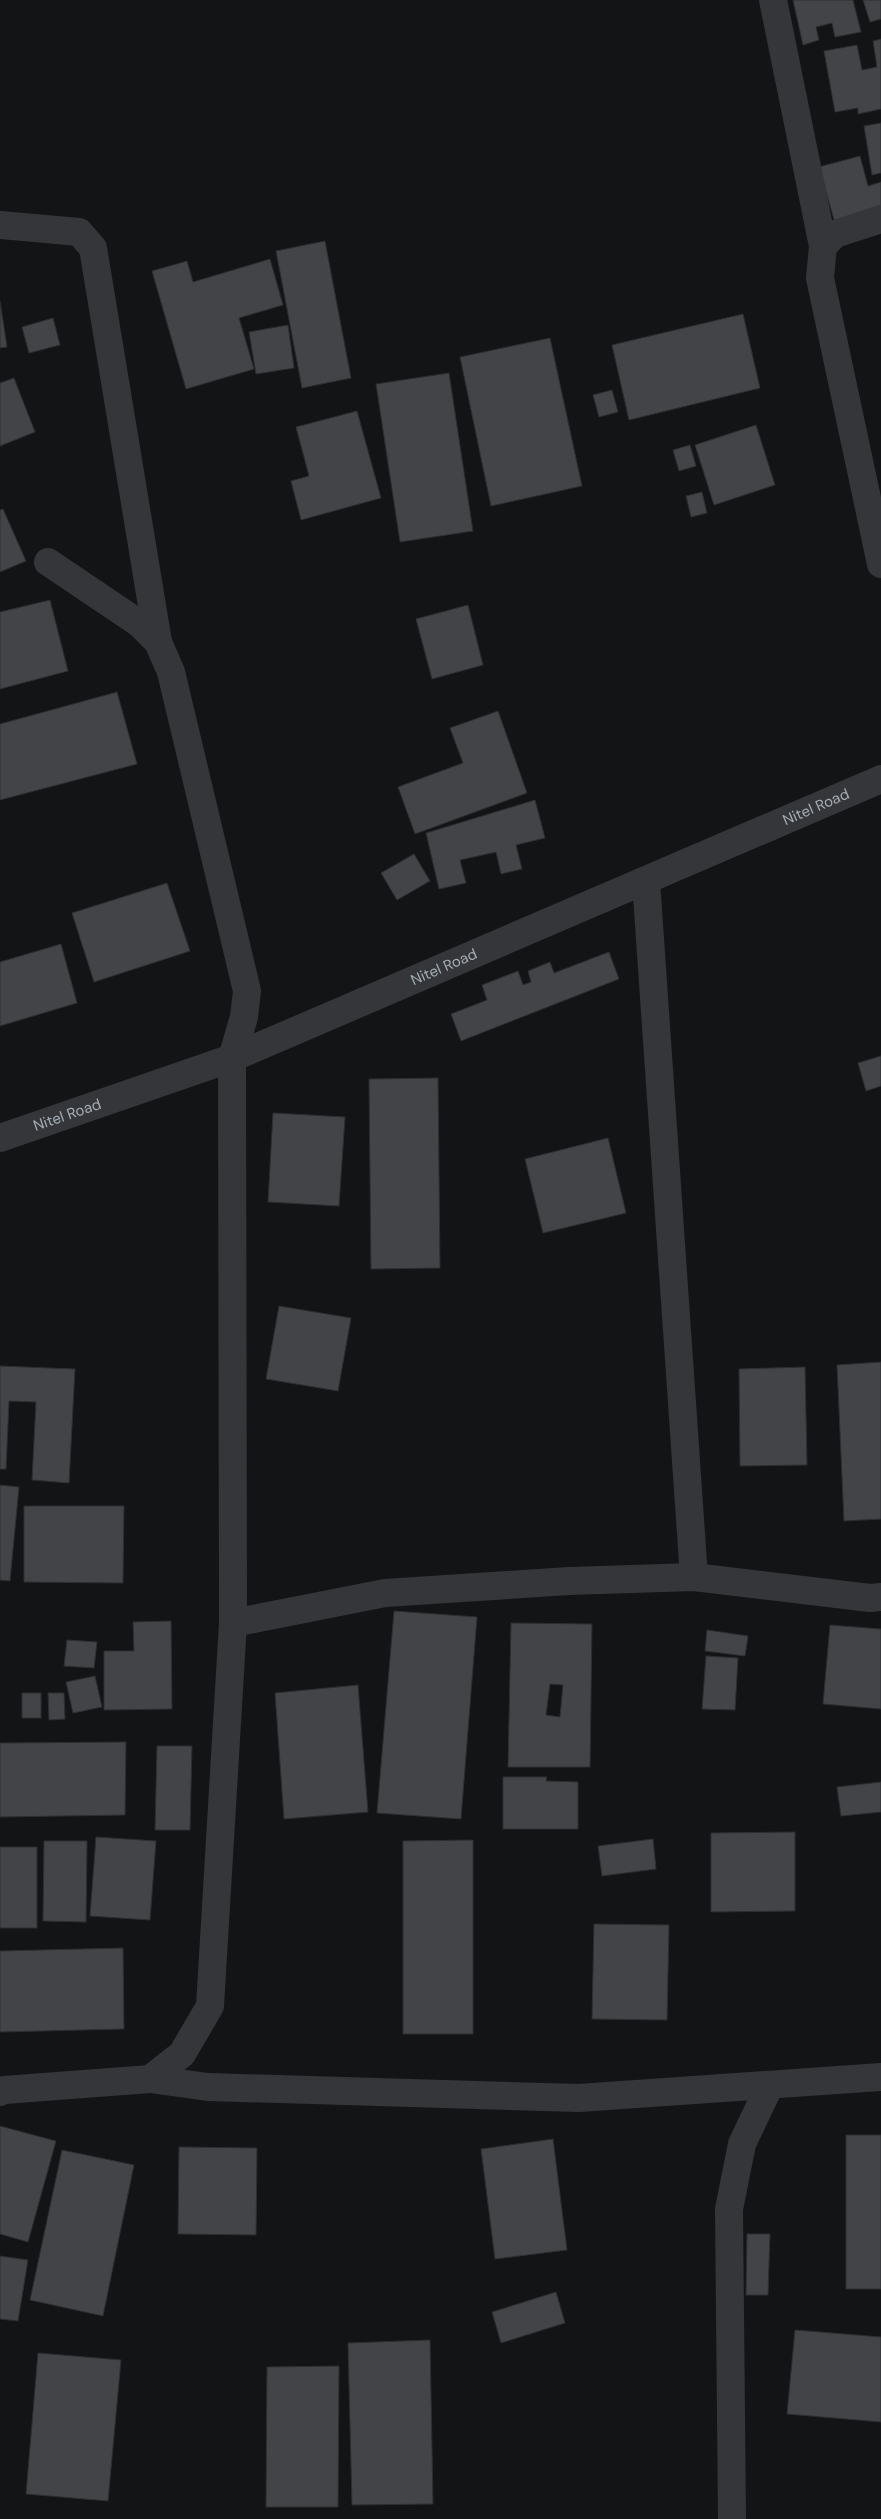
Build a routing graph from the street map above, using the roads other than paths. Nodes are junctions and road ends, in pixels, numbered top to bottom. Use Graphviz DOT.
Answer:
graph roads {
  1 [pos="773,0"];
  2 [pos="881,219"];
  3 [pos="0,225"];
  4 [pos="823,246"];
  5 [pos="48,562"];
  6 [pos="881,564"];
  7 [pos="158,642"];
  8 [pos="881,779"];
  9 [pos="646,881"];
  10 [pos="232,1058"];
  11 [pos="0,1138"];
  12 [pos="694,1577"];
  13 [pos="881,1597"];
  14 [pos="233,1623"];
  15 [pos="881,2077"];
  16 [pos="150,2079"];
  17 [pos="770,2085"];
  18 [pos="0,2092"];
  19 [pos="732,2519"];
  1 -- 4 [label="street"];
  2 -- 4 [label="street"];
  3 -- 7 [label="street"];
  4 -- 6 [label="street"];
  5 -- 7 [label="street"];
  7 -- 10 [label="street"];
  8 -- 9 [label="street, Nitel Road"];
  9 -- 10 [label="street, Nitel Road"];
  9 -- 12 [label="street"];
  10 -- 11 [label="street, Nitel Road"];
  10 -- 14 [label="street"];
  12 -- 13 [label="street"];
  12 -- 14 [label="street"];
  14 -- 16 [label="street"];
  15 -- 17 [label="street"];
  16 -- 17 [label="street"];
  16 -- 18 [label="street"];
  17 -- 19 [label="street"];
}
